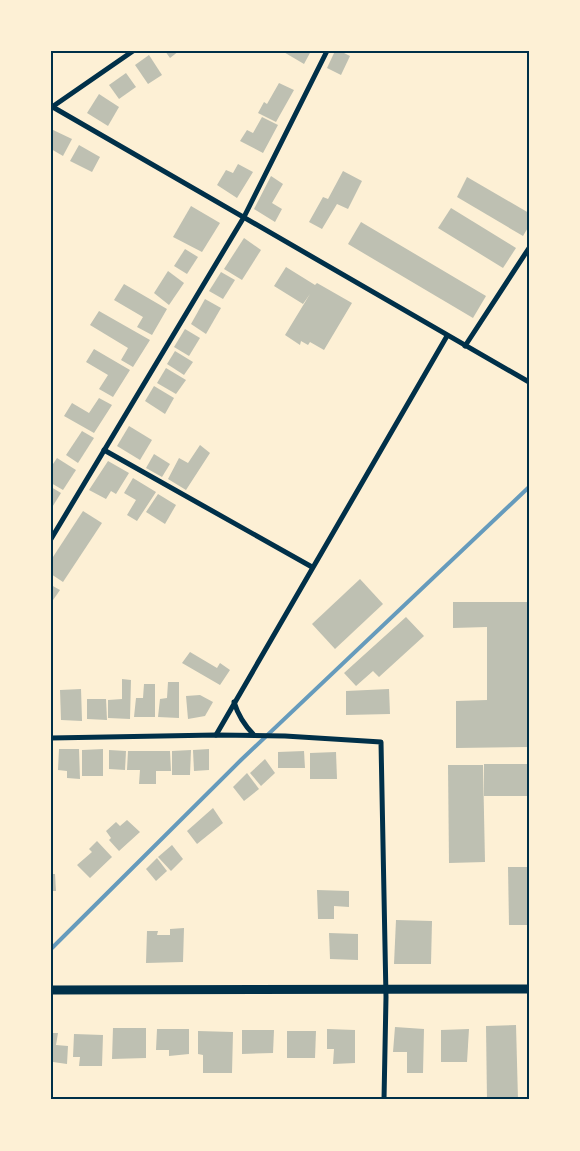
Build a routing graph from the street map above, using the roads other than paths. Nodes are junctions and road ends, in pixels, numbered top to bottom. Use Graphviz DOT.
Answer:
graph roads {
  1 [pos="133,51"];
  2 [pos="327,51"];
  3 [pos="51,106"];
  4 [pos="244,217"];
  5 [pos="529,248"];
  6 [pos="447,336"];
  7 [pos="465,346"];
  8 [pos="529,382"];
  9 [pos="104,450"];
  10 [pos="51,539"];
  11 [pos="312,567"];
  12 [pos="234,702"];
  13 [pos="216,735"];
  14 [pos="254,736"];
  15 [pos="51,738"];
  16 [pos="386,989"];
  17 [pos="529,989"];
  18 [pos="51,990"];
  19 [pos="384,1100"];
  1 -- 3 [label="street"];
  2 -- 4 [label="street"];
  3 -- 4 [label="street"];
  4 -- 6 [label="street"];
  4 -- 9 [label="street"];
  5 -- 7 [label="street"];
  6 -- 7 [label="street"];
  6 -- 11 [label="street"];
  7 -- 8 [label="street"];
  9 -- 10 [label="street"];
  9 -- 11 [label="street"];
  11 -- 12 [label="street"];
  12 -- 13 [label="street"];
  12 -- 14 [label="street"];
  13 -- 14 [label="street"];
  13 -- 15 [label="street"];
  14 -- 16 [label="street"];
  16 -- 17 [label="street"];
  16 -- 18 [label="street"];
  16 -- 19 [label="street"];
}
